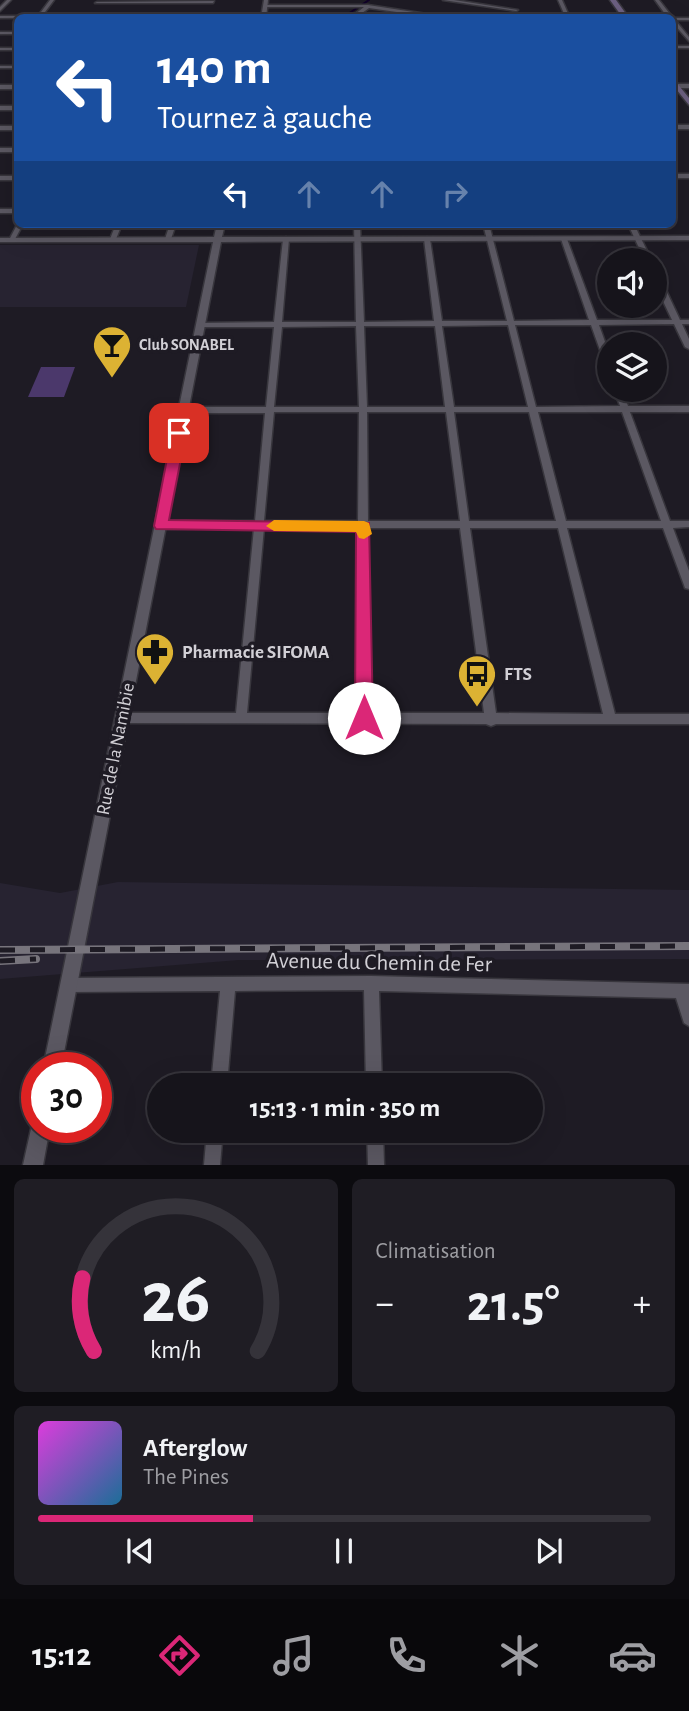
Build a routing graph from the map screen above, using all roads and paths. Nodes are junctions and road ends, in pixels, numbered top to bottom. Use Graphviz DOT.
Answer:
graph roads {
  1 [pos="9,0"];
  2 [pos="52,0"];
  3 [pos="376,0"];
  4 [pos="445,0"];
  5 [pos="512,0"];
  6 [pos="657,0"];
  7 [pos="98,1"];
  8 [pos="213,1"];
  9 [pos="464,1"];
  10 [pos="266,3"];
  11 [pos="305,6"];
  12 [pos="368,6"];
  13 [pos="0,10"];
  14 [pos="516,10"];
  15 [pos="41,14"];
  16 [pos="304,14"];
  17 [pos="357,14"];
  18 [pos="423,14"];
  19 [pos="518,14"];
  20 [pos="668,14"];
  21 [pos="676,24"];
  22 [pos="689,40"];
  23 [pos="676,72"];
  24 [pos="676,87"];
  25 [pos="688,87"];
  26 [pos="689,103"];
  27 [pos="18,228"];
  28 [pos="117,228"];
  29 [pos="172,228"];
  30 [pos="220,228"];
  31 [pos="357,228"];
  32 [pos="487,228"];
  33 [pos="633,228"];
  34 [pos="689,238"];
  35 [pos="113,239"];
  36 [pos="168,239"];
  37 [pos="218,239"];
  38 [pos="286,239"];
  39 [pos="357,239"];
  40 [pos="427,239"];
  41 [pos="489,239"];
  42 [pos="564,239"];
  43 [pos="639,239"];
  44 [pos="0,240"];
  45 [pos="12,240"];
  46 [pos="643,248"];
  47 [pos="667,301"];
  48 [pos="594,322"];
  49 [pos="677,322"];
  50 [pos="689,322"];
  51 [pos="509,323"];
  52 [pos="278,324"];
  53 [pos="359,324"];
  54 [pos="438,324"];
  55 [pos="201,325"];
  56 [pos="598,332"];
  57 [pos="689,347"];
  58 [pos="622,402"];
  59 [pos="533,409"];
  60 [pos="625,409"];
  61 [pos="689,409"];
  62 [pos="270,410"];
  63 [pos="184,411"];
  64 [pos="363,411"];
  65 [pos="450,411"];
  66 [pos="563,524"];
  67 [pos="667,524"];
  68 [pos="689,524"];
  69 [pos="161,526"];
  70 [pos="260,526"];
  71 [pos="364,526"];
  72 [pos="465,526"];
  73 [pos="689,585"];
  74 [pos="123,718"];
  75 [pos="241,718"];
  76 [pos="364,718"];
  77 [pos="689,719"];
  78 [pos="611,720"];
  79 [pos="491,721"];
  80 [pos="371,983"];
  81 [pos="228,984"];
  82 [pos="69,985"];
  83 [pos="686,991"];
  84 [pos="689,1018"];
  85 [pos="55,1052"];
  86 [pos="220,1073"];
  87 [pos="374,1073"];
  88 [pos="37,1143"];
  89 [pos="214,1143"];
  90 [pos="375,1143"];
  91 [pos="33,1165"];
  92 [pos="212,1165"];
  93 [pos="376,1165"];
  1 -- 13 [label="street"];
  2 -- 15 [label="street"];
  3 -- 12 [label="street"];
  4 -- 9 [label="street"];
  5 -- 14 [label="street"];
  6 -- 20 [label="street"];
  7 -- 8 [label="street"];
  9 -- 14 [label="street"];
  10 -- 11 [label="street"];
  11 -- 12 [label="street"];
  11 -- 16 [label="street"];
  12 -- 17 [label="street"];
  12 -- 18 [label="street"];
  14 -- 19 [label="street"];
  21 -- 22 [label="street"];
  23 -- 25 [label="main road"];
  24 -- 26 [label="main road"];
  27 -- 45 [label="street"];
  28 -- 35 [label="street"];
  29 -- 36 [label="street"];
  30 -- 37 [label="street, Rue de la Namibie"];
  31 -- 39 [label="street"];
  32 -- 41 [label="street"];
  33 -- 43 [label="street"];
  34 -- 43 [label="street"];
  35 -- 36 [label="street"];
  35 -- 45 [label="street"];
  36 -- 37 [label="street"];
  37 -- 38 [label="street"];
  37 -- 55 [label="street, Rue de la Namibie"];
  38 -- 39 [label="street"];
  38 -- 52 [label="street"];
  39 -- 40 [label="street"];
  39 -- 53 [label="street"];
  40 -- 41 [label="street"];
  40 -- 54 [label="street"];
  41 -- 42 [label="street"];
  41 -- 51 [label="street"];
  42 -- 43 [label="street"];
  42 -- 48 [label="street"];
  43 -- 46 [label="street"];
  44 -- 45 [label="street"];
  47 -- 49 [label="street"];
  48 -- 49 [label="street"];
  48 -- 51 [label="street"];
  48 -- 56 [label="street"];
  49 -- 50 [label="street"];
  49 -- 57 [label="street"];
  51 -- 54 [label="street"];
  51 -- 59 [label="street"];
  52 -- 53 [label="street"];
  52 -- 55 [label="street"];
  52 -- 62 [label="street"];
  53 -- 54 [label="street"];
  53 -- 64 [label="street"];
  54 -- 65 [label="street"];
  55 -- 63 [label="street, Rue de la Namibie"];
  58 -- 60 [label="street"];
  59 -- 60 [label="street"];
  59 -- 65 [label="street"];
  59 -- 66 [label="street"];
  60 -- 61 [label="street"];
  60 -- 67 [label="street"];
  62 -- 63 [label="street"];
  62 -- 64 [label="street"];
  62 -- 70 [label="street"];
  63 -- 69 [label="street, Rue de la Namibie"];
  64 -- 65 [label="street"];
  64 -- 71 [label="street"];
  65 -- 72 [label="street"];
  66 -- 67 [label="street"];
  66 -- 72 [label="street"];
  66 -- 78 [label="street"];
  67 -- 68 [label="street"];
  67 -- 73 [label="street"];
  69 -- 70 [label="street"];
  69 -- 74 [label="street, Rue de la Namibie"];
  70 -- 71 [label="street"];
  70 -- 75 [label="street"];
  71 -- 72 [label="street"];
  71 -- 76 [label="street"];
  72 -- 79 [label="street"];
  74 -- 75 [label="street"];
  74 -- 82 [label="street, Rue de la Namibie"];
  75 -- 76 [label="street"];
  76 -- 79 [label="street"];
  77 -- 78 [label="street"];
  78 -- 79 [label="street"];
  80 -- 81 [label="street, Avenue du Chemin de Fer"];
  80 -- 83 [label="street, Avenue du Chemin de Fer"];
  80 -- 87 [label="street"];
  81 -- 82 [label="street, Avenue du Chemin de Fer"];
  81 -- 86 [label="street"];
  82 -- 85 [label="street, Rue de la Namibie"];
  83 -- 84 [label="street"];
  88 -- 91 [label="street"];
  89 -- 92 [label="street"];
  90 -- 93 [label="street"];
}
